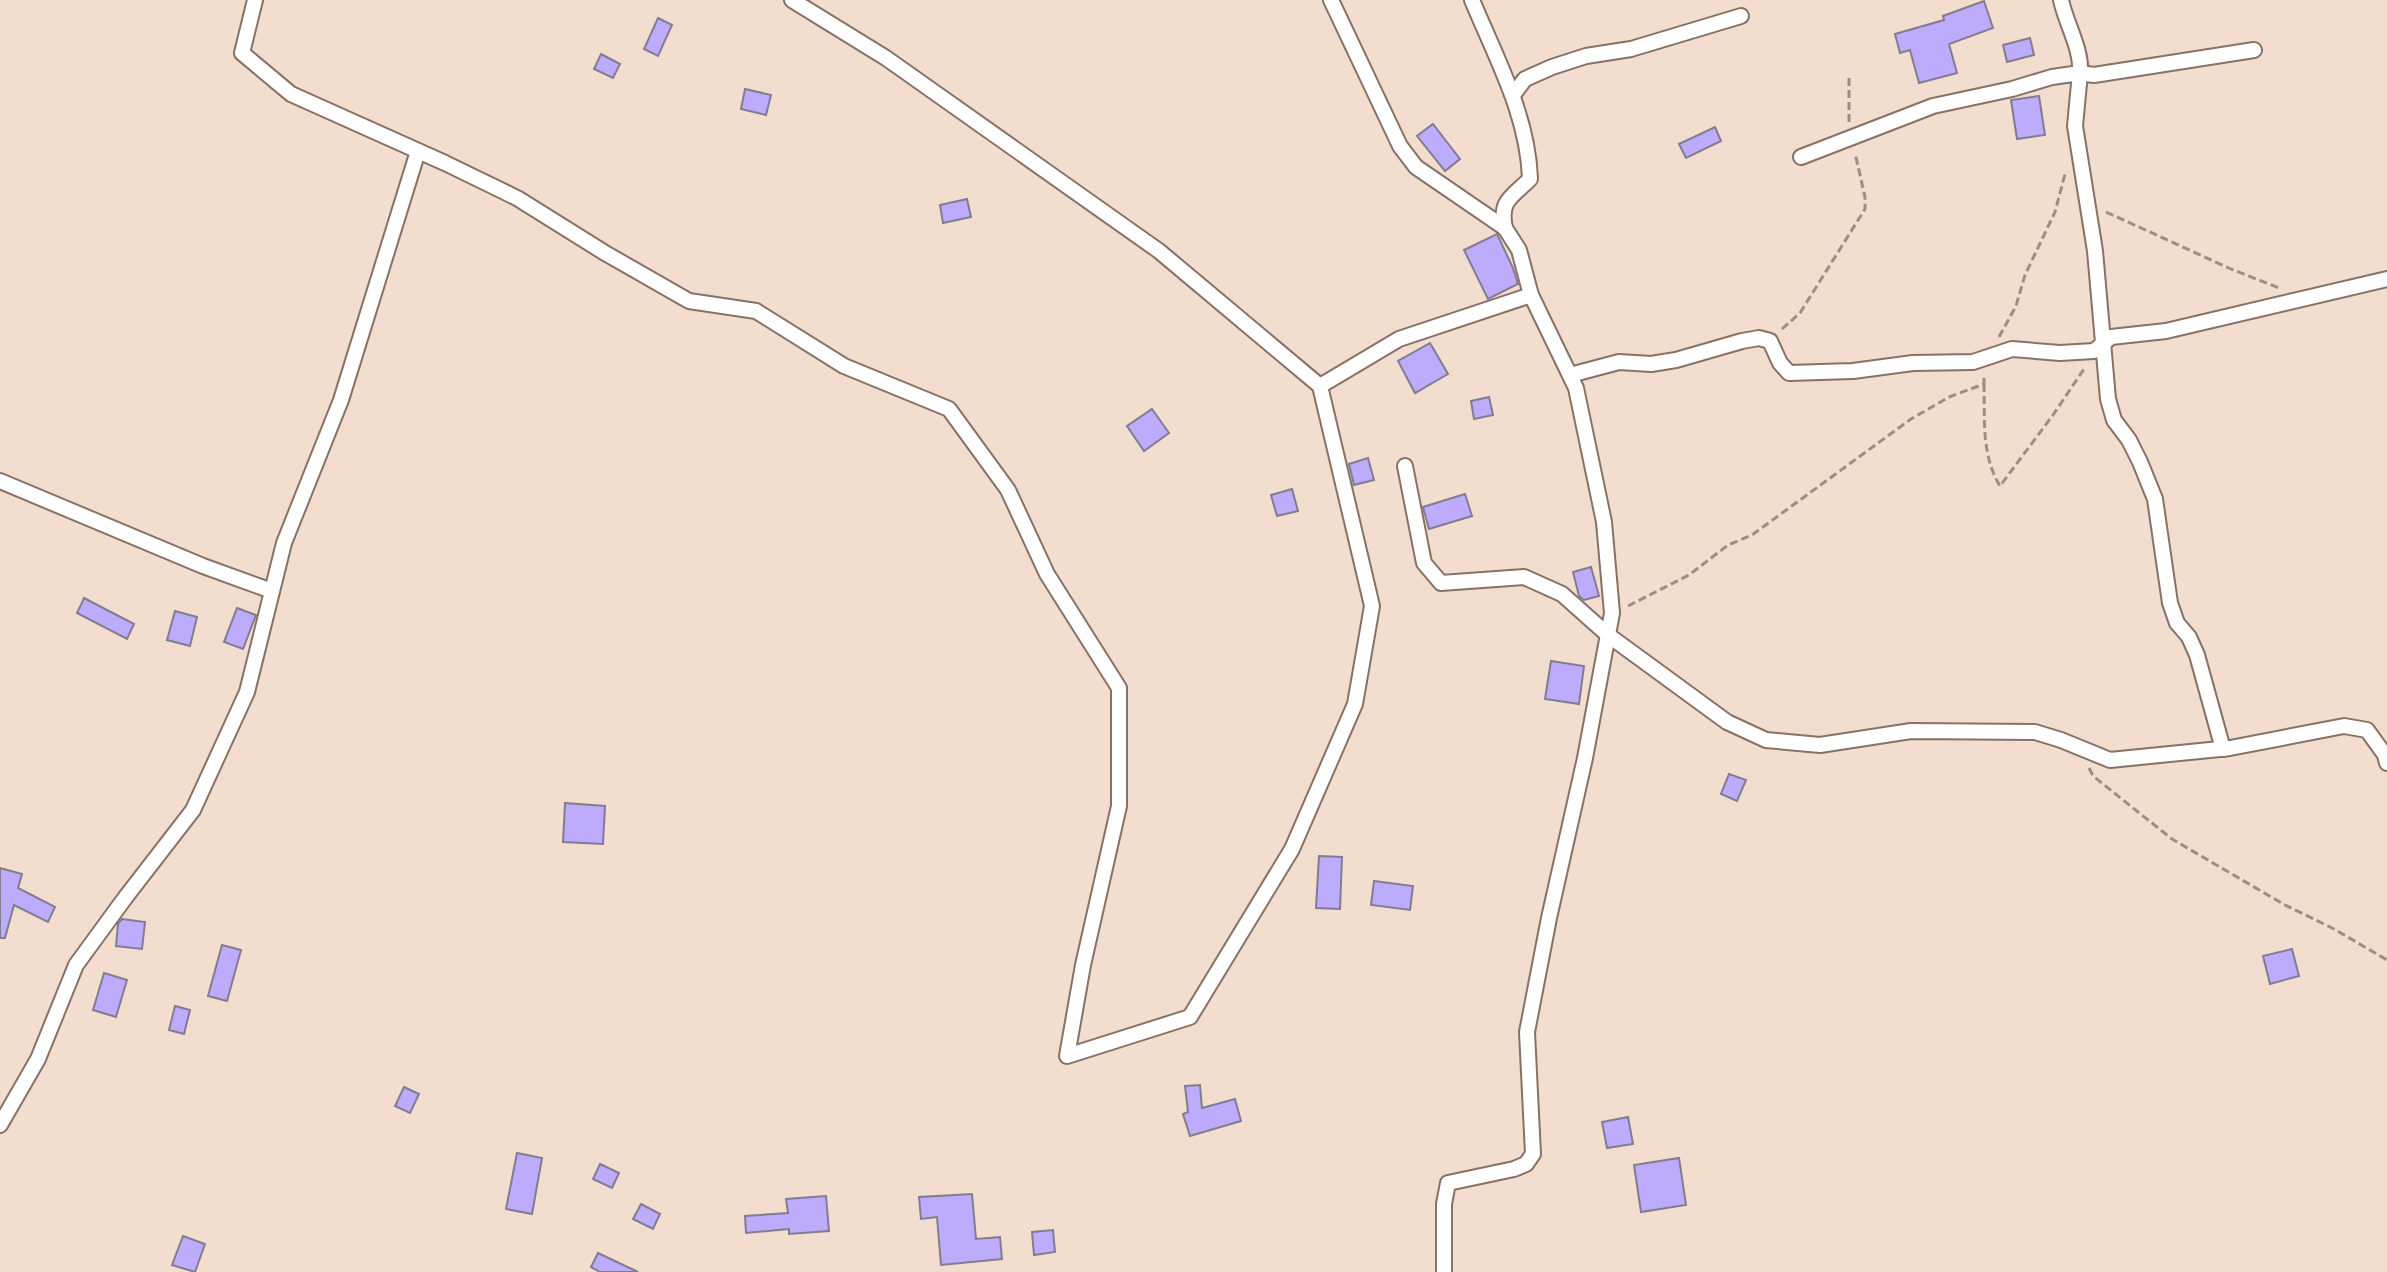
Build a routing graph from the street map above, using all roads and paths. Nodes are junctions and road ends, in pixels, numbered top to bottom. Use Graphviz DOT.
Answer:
graph roads {
  1 [pos="255,0"];
  2 [pos="792,0"];
  3 [pos="1331,0"];
  4 [pos="1472,0"];
  5 [pos="2061,0"];
  6 [pos="1741,16"];
  7 [pos="2254,50"];
  8 [pos="2080,73"];
  9 [pos="1849,78"];
  10 [pos="1513,95"];
  11 [pos="1853,136"];
  12 [pos="418,151"];
  13 [pos="2080,151"];
  14 [pos="1801,157"];
  15 [pos="2088,204"];
  16 [pos="1505,228"];
  17 [pos="2387,279"];
  18 [pos="1531,295"];
  19 [pos="2307,298"];
  20 [pos="1770,341"];
  21 [pos="2104,343"];
  22 [pos="1986,358"];
  23 [pos="1570,375"];
  24 [pos="1984,384"];
  25 [pos="1320,386"];
  26 [pos="1405,466"];
  27 [pos="0,481"];
  28 [pos="272,591"];
  29 [pos="1612,613"];
  30 [pos="1608,635"];
  31 [pos="2075,746"];
  32 [pos="2223,749"];
  33 [pos="2387,763"];
  34 [pos="2387,960"];
  35 [pos="0,1125"];
  36 [pos="1444,1272"];
  1 -- 12 [label="street"];
  2 -- 25 [label="street"];
  3 -- 16 [label="street"];
  4 -- 10 [label="street"];
  5 -- 8 [label="street"];
  6 -- 10 [label="street"];
  7 -- 8 [label="street"];
  8 -- 11 [label="street"];
  8 -- 13 [label="street"];
  9 -- 11 [label="path"];
  10 -- 16 [label="street"];
  11 -- 14 [label="street"];
  11 -- 20 [label="path"];
  12 -- 25 [label="street"];
  12 -- 28 [label="street"];
  13 -- 15 [label="street"];
  13 -- 22 [label="path"];
  15 -- 19 [label="path"];
  15 -- 21 [label="street"];
  16 -- 18 [label="street"];
  17 -- 19 [label="street"];
  18 -- 23 [label="street"];
  18 -- 25 [label="street"];
  19 -- 21 [label="street"];
  20 -- 22 [label="street"];
  20 -- 23 [label="street"];
  21 -- 22 [label="street"];
  21 -- 24 [label="path"];
  21 -- 32 [label="street"];
  22 -- 24 [label="path"];
  23 -- 29 [label="street"];
  24 -- 29 [label="path"];
  26 -- 30 [label="street"];
  27 -- 28 [label="street"];
  28 -- 35 [label="street"];
  29 -- 30 [label="street"];
  30 -- 31 [label="street"];
  30 -- 36 [label="street"];
  31 -- 32 [label="street"];
  31 -- 34 [label="path"];
  32 -- 33 [label="street"];
}
